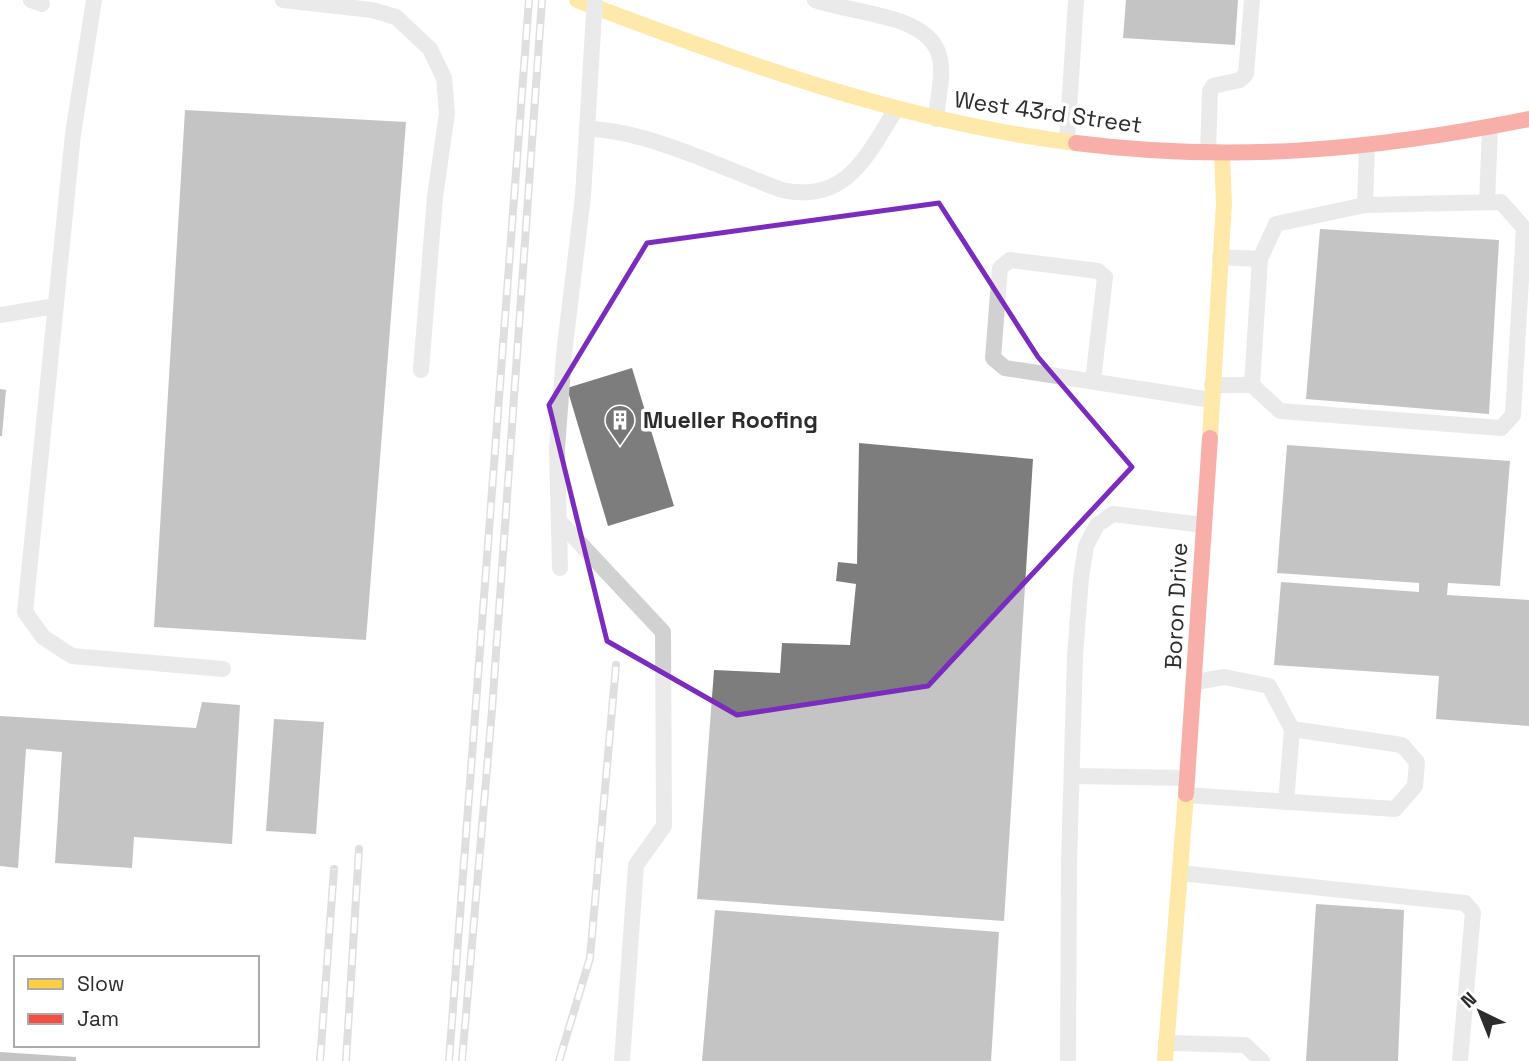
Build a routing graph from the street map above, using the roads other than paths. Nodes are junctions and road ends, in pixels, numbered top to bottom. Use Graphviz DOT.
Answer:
graph roads {
  1 [pos="94,0"];
  2 [pos="283,0"];
  3 [pos="577,0"];
  4 [pos="595,0"];
  5 [pos="815,0"];
  6 [pos="1076,0"];
  7 [pos="1252,0"];
  8 [pos="896,108"];
  9 [pos="936,119"];
  10 [pos="1529,119"];
  11 [pos="1490,127"];
  12 [pos="587,129"];
  13 [pos="1067,142"];
  14 [pos="1367,144"];
  15 [pos="1215,153"];
  16 [pos="1487,202"];
  17 [pos="1365,205"];
  18 [pos="1220,257"];
  19 [pos="1260,259"];
  20 [pos="55,306"];
  21 [pos="0,315"];
  22 [pos="421,370"];
  23 [pos="1093,381"];
  24 [pos="1252,385"];
  25 [pos="1212,393"];
  26 [pos="559,520"];
  27 [pos="1204,526"];
  28 [pos="560,568"];
  29 [pos="223,669"];
  30 [pos="1195,683"];
  31 [pos="1292,729"];
  32 [pos="1072,776"];
  33 [pos="1187,778"];
  34 [pos="1186,795"];
  35 [pos="1286,802"];
  36 [pos="1179,873"];
  37 [pos="1166,1043"];
  38 [pos="622,1061"];
  39 [pos="1068,1061"];
  40 [pos="1165,1061"];
  41 [pos="1262,1061"];
  42 [pos="1460,1061"];
  1 -- 20 [label="lane"];
  2 -- 22 [label="lane"];
  3 -- 8 [label="street, West 43rd Street"];
  4 -- 12 [label="lane, bridge"];
  5 -- 9 [label="lane"];
  6 -- 13 [label="lane"];
  7 -- 15 [label="lane"];
  8 -- 9 [label="street, West 43rd Street"];
  8 -- 12 [label="lane"];
  9 -- 13 [label="street, West 43rd Street"];
  10 -- 11 [label="street, West 43rd Street"];
  11 -- 14 [label="street, West 43rd Street"];
  11 -- 16 [label="lane"];
  12 -- 26 [label="lane"];
  13 -- 15 [label="street, West 43rd Street"];
  14 -- 15 [label="street, West 43rd Street"];
  14 -- 17 [label="lane"];
  15 -- 18 [label="street, Boron Drive"];
  16 -- 17 [label="lane"];
  16 -- 24 [label="lane"];
  17 -- 19 [label="lane"];
  18 -- 19 [label="lane"];
  18 -- 25 [label="street, Boron Drive"];
  19 -- 24 [label="lane"];
  20 -- 21 [label="lane"];
  20 -- 29 [label="lane"];
  23 -- 23 [label="lane"];
  23 -- 25 [label="lane"];
  24 -- 25 [label="lane"];
  25 -- 27 [label="street, Boron Drive"];
  26 -- 28 [label="lane"];
  26 -- 38 [label="lane"];
  27 -- 30 [label="street, Boron Drive"];
  27 -- 32 [label="lane"];
  30 -- 31 [label="lane"];
  30 -- 33 [label="street, Boron Drive"];
  31 -- 35 [label="lane"];
  31 -- 35 [label="lane"];
  32 -- 33 [label="lane"];
  32 -- 39 [label="lane"];
  33 -- 34 [label="street, Boron Drive"];
  34 -- 35 [label="lane"];
  34 -- 36 [label="street, Boron Drive"];
  36 -- 37 [label="street, Boron Drive"];
  36 -- 42 [label="lane"];
  37 -- 40 [label="street, Boron Drive"];
  37 -- 41 [label="lane"];
}
